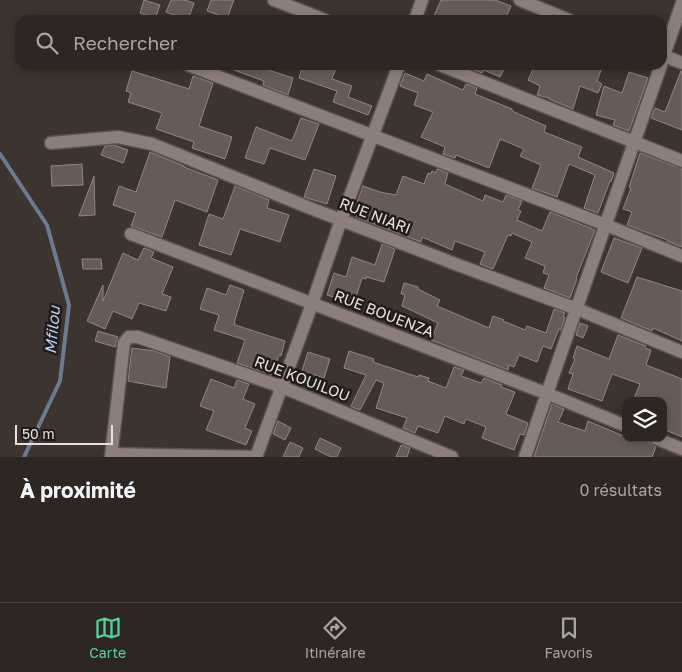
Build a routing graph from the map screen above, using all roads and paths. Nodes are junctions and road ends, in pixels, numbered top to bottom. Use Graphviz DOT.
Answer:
graph roads {
  1 [pos="274,0"];
  2 [pos="422,0"];
  3 [pos="520,0"];
  4 [pos="682,3"];
  5 [pos="312,15"];
  6 [pos="417,15"];
  7 [pos="557,15"];
  8 [pos="667,45"];
  9 [pos="667,60"];
  10 [pos="682,63"];
  11 [pos="201,70"];
  12 [pos="398,70"];
  13 [pos="453,70"];
  14 [pos="658,70"];
  15 [pos="374,136"];
  16 [pos="634,142"];
  17 [pos="51,143"];
  18 [pos="682,161"];
  19 [pos="341,220"];
  20 [pos="606,225"];
  21 [pos="130,234"];
  22 [pos="682,256"];
  23 [pos="312,304"];
  24 [pos="577,309"];
  25 [pos="682,352"];
  26 [pos="282,387"];
  27 [pos="548,394"];
  28 [pos="622,424"];
  29 [pos="665,442"];
  30 [pos="682,449"];
  31 [pos="111,456"];
  32 [pos="256,457"];
  33 [pos="452,457"];
  34 [pos="525,457"];
  1 -- 5 [label="street"];
  2 -- 6 [label="street"];
  3 -- 7 [label="street"];
  4 -- 8 [label="street"];
  9 -- 10 [label="street"];
  11 -- 15 [label="street"];
  12 -- 15 [label="street"];
  13 -- 16 [label="street"];
  14 -- 16 [label="street"];
  15 -- 19 [label="street"];
  15 -- 20 [label="street"];
  16 -- 18 [label="street"];
  16 -- 20 [label="street"];
  17 -- 19 [label="street, RUE NIARI"];
  19 -- 23 [label="street"];
  19 -- 24 [label="street, RUE NIARI"];
  20 -- 22 [label="street"];
  20 -- 24 [label="street"];
  21 -- 23 [label="street, RUE BOUENZA"];
  23 -- 26 [label="street"];
  23 -- 27 [label="street, RUE BOUENZA"];
  24 -- 25 [label="street, RUE NIARI"];
  24 -- 27 [label="street"];
  26 -- 31 [label="street, RUE KOUILOU"];
  26 -- 32 [label="street"];
  26 -- 33 [label="street, RUE KOUILOU"];
  27 -- 28 [label="street, RUE BOUENZA"];
  27 -- 34 [label="street"];
  29 -- 30 [label="street"];
  31 -- 32 [label="street"];
}
